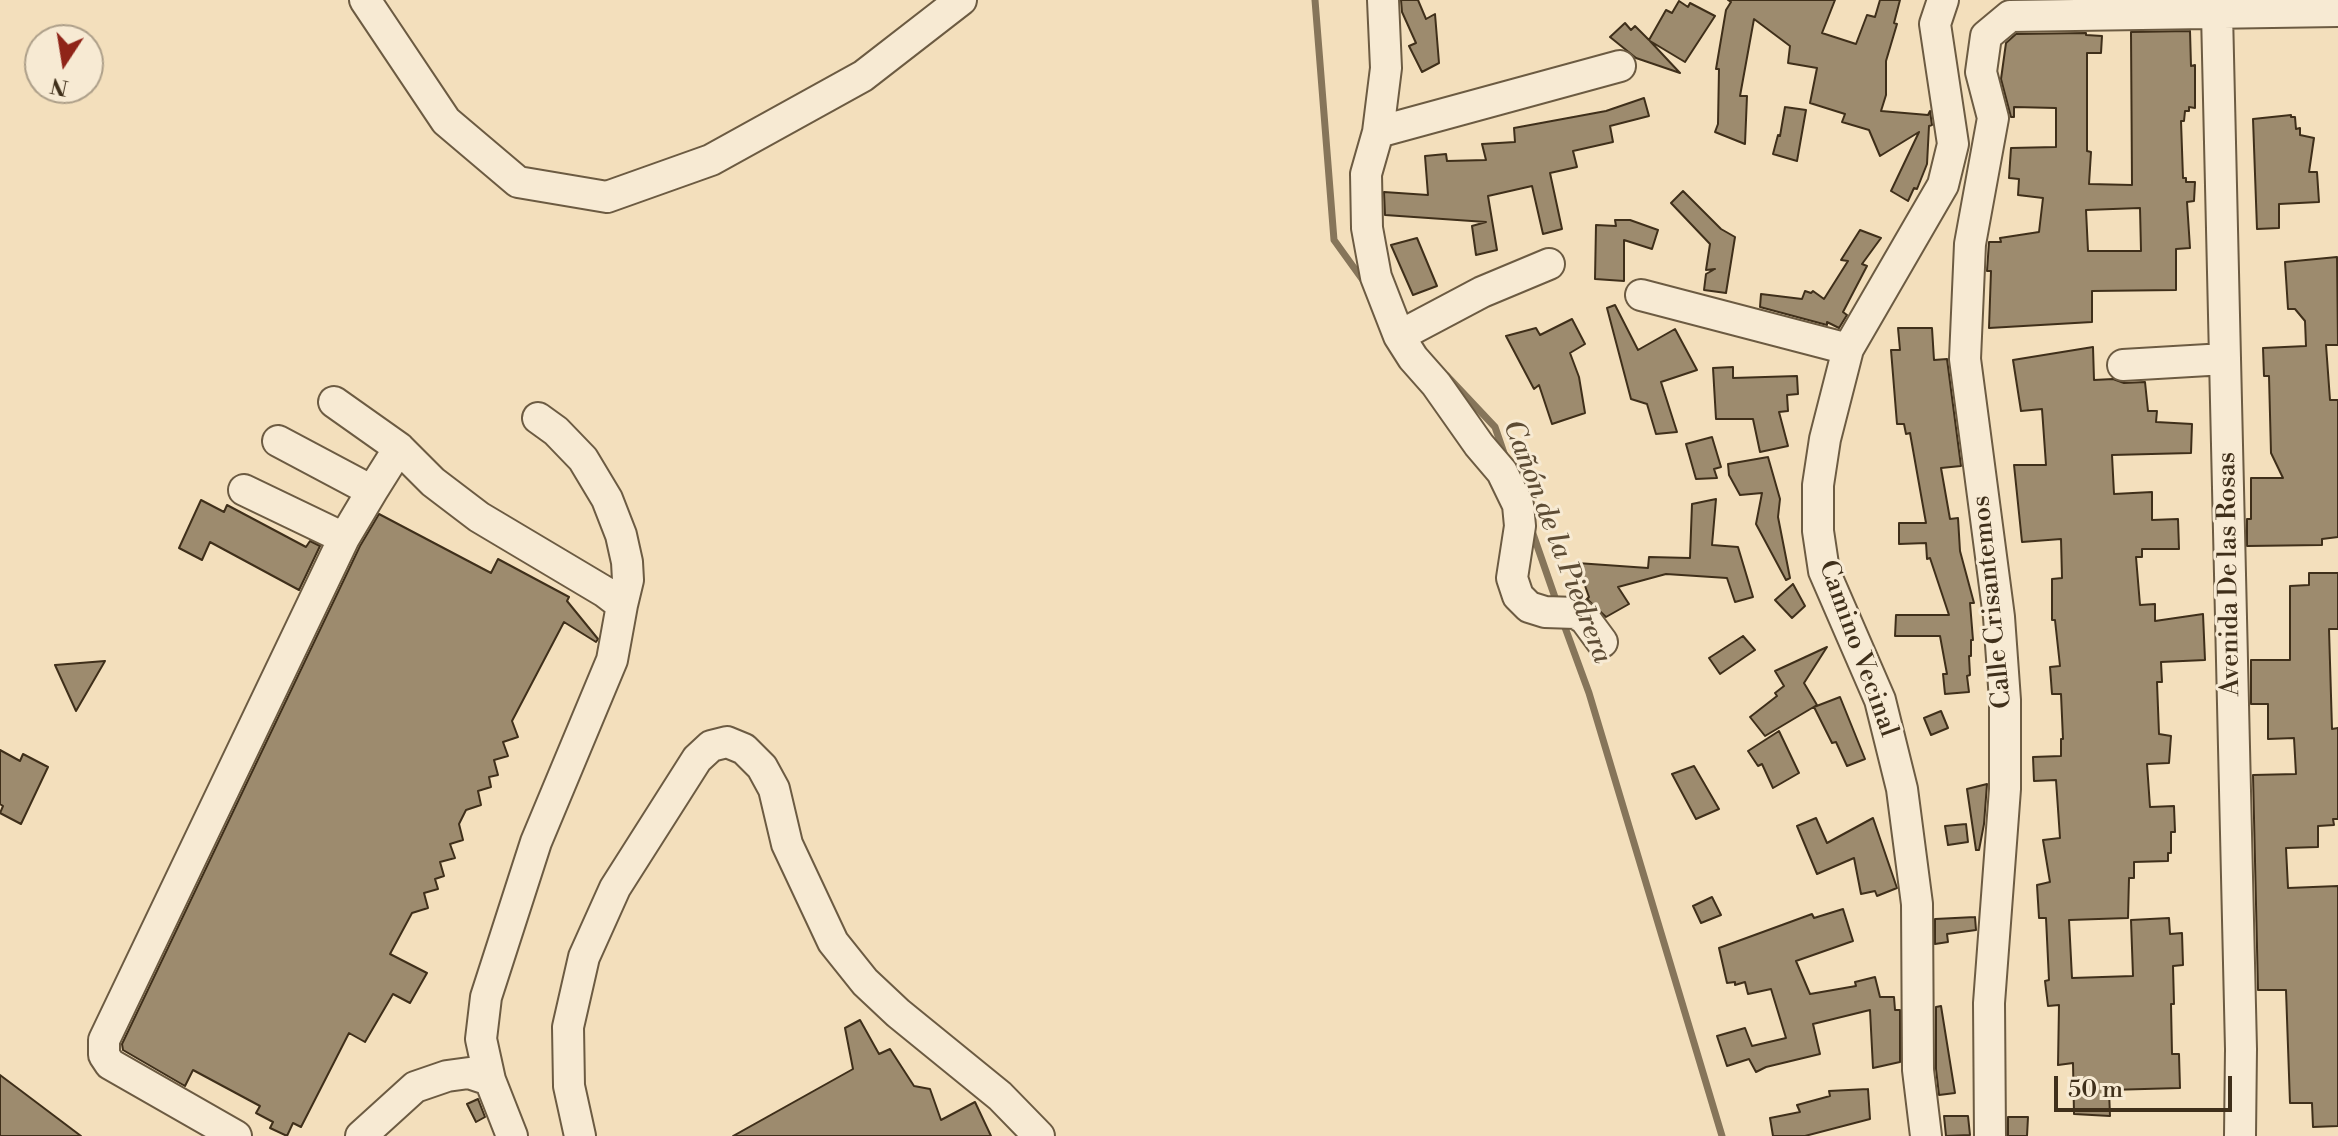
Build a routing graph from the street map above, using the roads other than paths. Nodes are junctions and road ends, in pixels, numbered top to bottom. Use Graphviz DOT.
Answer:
graph roads {
  1 [pos="365,0"];
  2 [pos="961,0"];
  3 [pos="1383,0"];
  4 [pos="1943,0"];
  5 [pos="2258,6"];
  6 [pos="2338,11"];
  7 [pos="2217,13"];
  8 [pos="1620,66"];
  9 [pos="1378,132"];
  10 [pos="1549,264"];
  11 [pos="1641,295"];
  12 [pos="1399,336"];
  13 [pos="1848,349"];
  14 [pos="2225,359"];
  15 [pos="2123,365"];
  16 [pos="334,402"];
  17 [pos="538,418"];
  18 [pos="278,441"];
  19 [pos="399,448"];
  20 [pos="244,490"];
  21 [pos="372,491"];
  22 [pos="344,538"];
  23 [pos="622,605"];
  24 [pos="1602,642"];
  25 [pos="490,1080"];
  26 [pos="236,1136"];
  27 [pos="361,1136"];
  28 [pos="512,1136"];
  29 [pos="580,1136"];
  30 [pos="1039,1136"];
  31 [pos="1926,1136"];
  32 [pos="1990,1136"];
  33 [pos="2240,1136"];
  1 -- 2 [label="street"];
  3 -- 9 [label="street"];
  4 -- 13 [label="street, Camino Vecinal"];
  5 -- 6 [label="street"];
  5 -- 7 [label="street"];
  7 -- 14 [label="street, Avenida De las Rosas"];
  7 -- 32 [label="street, Calle Crisantemos"];
  8 -- 9 [label="street"];
  9 -- 12 [label="street"];
  10 -- 12 [label="street"];
  11 -- 13 [label="street"];
  12 -- 24 [label="street"];
  13 -- 31 [label="street, Camino Vecinal"];
  14 -- 15 [label="street"];
  14 -- 33 [label="street, Avenida De las Rosas"];
  16 -- 19 [label="street"];
  17 -- 23 [label="street"];
  18 -- 21 [label="street"];
  19 -- 21 [label="street"];
  19 -- 23 [label="street"];
  20 -- 22 [label="street"];
  21 -- 22 [label="street"];
  22 -- 26 [label="street"];
  23 -- 25 [label="street"];
  25 -- 27 [label="street"];
  25 -- 28 [label="street"];
  29 -- 30 [label="street"];
}
